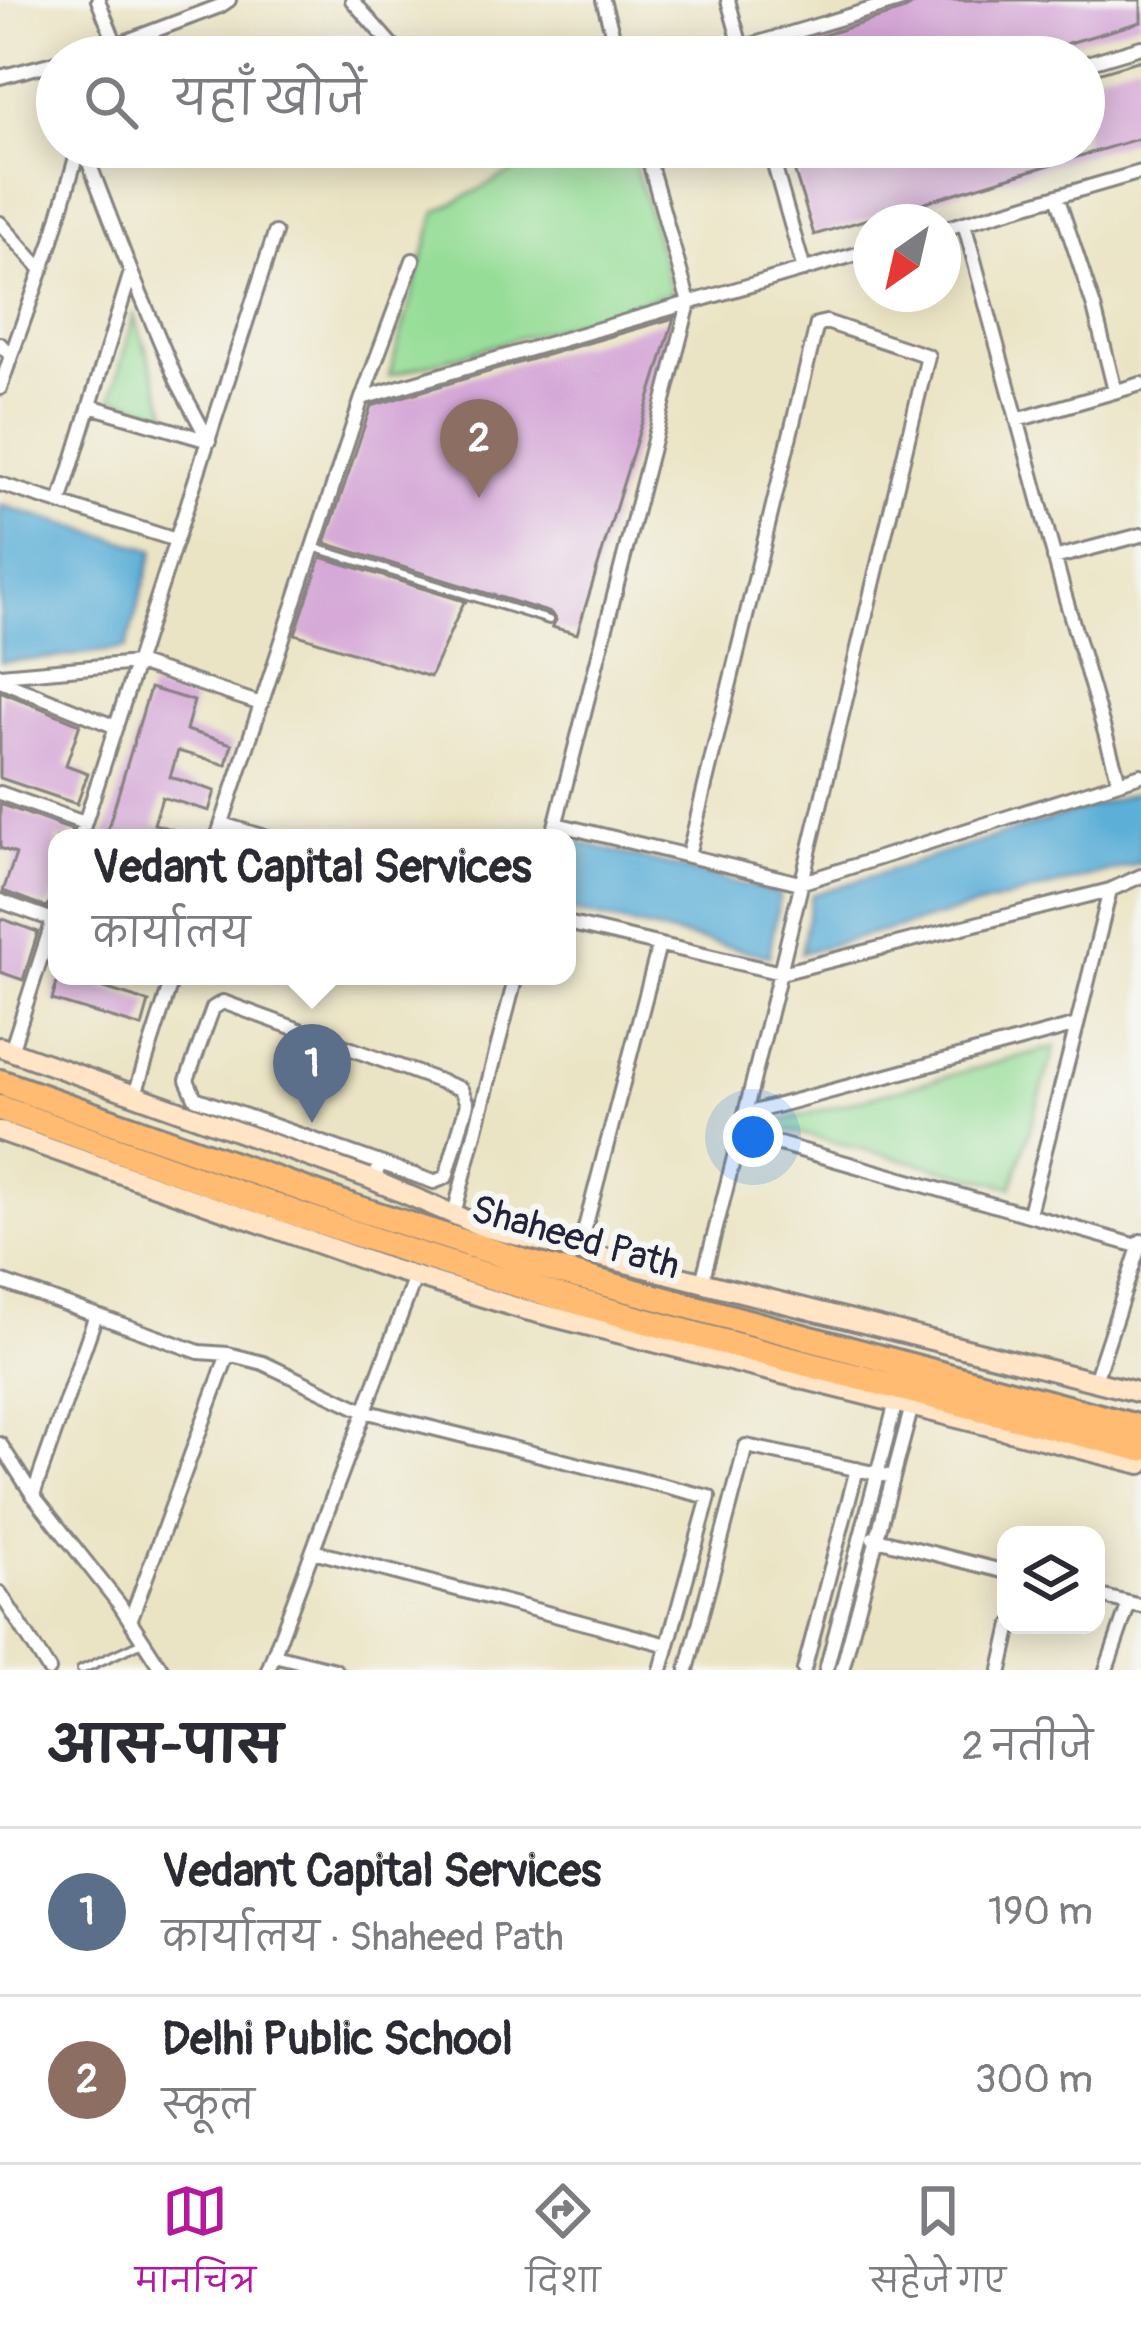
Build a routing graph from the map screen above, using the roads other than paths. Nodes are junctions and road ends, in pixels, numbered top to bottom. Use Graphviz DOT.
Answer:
graph roads {
  1 [pos="98,0"];
  2 [pos="229,0"];
  3 [pos="352,0"];
  4 [pos="603,0"];
  5 [pos="728,0"];
  6 [pos="902,0"];
  7 [pos="112,36"];
  8 [pos="140,36"];
  9 [pos="384,36"];
  10 [pos="613,36"];
  11 [pos="738,36"];
  12 [pos="794,36"];
  13 [pos="1141,47"];
  14 [pos="1105,58"];
  15 [pos="36,68"];
  16 [pos="0,77"];
  17 [pos="74,168"];
  18 [pos="89,168"];
  19 [pos="651,168"];
  20 [pos="775,168"];
  21 [pos="1141,172"];
  22 [pos="1057,196"];
  23 [pos="0,223"];
  24 [pos="964,223"];
  25 [pos="961,224"];
  26 [pos="275,233"];
  27 [pos="853,255"];
  28 [pos="413,260"];
  29 [pos="42,270"];
  30 [pos="804,270"];
  31 [pos="131,272"];
  32 [pos="689,303"];
  33 [pos="0,344"];
  34 [pos="11,356"];
  35 [pos="1141,384"];
  36 [pos="0,388"];
  37 [pos="1115,392"];
  38 [pos="362,398"];
  39 [pos="90,406"];
  40 [pos="1017,420"];
  41 [pos="208,441"];
  42 [pos="0,484"];
  43 [pos="60,503"];
  44 [pos="1141,535"];
  45 [pos="176,540"];
  46 [pos="313,547"];
  47 [pos="1054,558"];
  48 [pos="549,620"];
  49 [pos="137,663"];
  50 [pos="0,678"];
  51 [pos="261,704"];
  52 [pos="116,727"];
  53 [pos="1141,775"];
  54 [pos="1119,781"];
  55 [pos="0,793"];
  56 [pos="78,829"];
  57 [pos="83,829"];
  58 [pos="221,829"];
  59 [pos="555,829"];
  60 [pos="576,835"];
  61 [pos="688,856"];
  62 [pos="1141,876"];
  63 [pos="800,883"];
  64 [pos="1110,890"];
  65 [pos="0,901"];
  66 [pos="48,912"];
  67 [pos="576,925"];
  68 [pos="48,933"];
  69 [pos="659,945"];
  70 [pos="781,973"];
  71 [pos="170,985"];
  72 [pos="514,985"];
  73 [pos="1077,1025"];
  74 [pos="5,1049"];
  75 [pos="0,1082"];
  76 [pos="135,1094"];
  77 [pos="0,1108"];
  78 [pos="746,1114"];
  79 [pos="0,1131"];
  80 [pos="267,1132"];
  81 [pos="741,1133"];
  82 [pos="377,1171"];
  83 [pos="454,1214"];
  84 [pos="1029,1214"];
  85 [pos="1140,1245"];
  86 [pos="579,1251"];
  87 [pos="416,1277"];
  88 [pos="0,1281"];
  89 [pos="702,1282"];
  90 [pos="96,1315"];
  91 [pos="228,1354"];
  92 [pos="1095,1382"];
  93 [pos="1141,1393"];
  94 [pos="904,1404"];
  95 [pos="364,1412"];
  96 [pos="1141,1428"];
  97 [pos="0,1444"];
  98 [pos="1141,1449"];
  99 [pos="1141,1464"];
  100 [pos="857,1469"];
  101 [pos="878,1473"];
  102 [pos="893,1477"];
  103 [pos="32,1495"];
  104 [pos="862,1535"];
  105 [pos="877,1539"];
  106 [pos="313,1551"];
  107 [pos="997,1570"];
  108 [pos="0,1593"];
  109 [pos="1105,1597"];
  110 [pos="1135,1605"];
  111 [pos="130,1621"];
  112 [pos="1009,1634"];
  113 [pos="144,1641"];
  114 [pos="668,1645"];
  115 [pos="274,1654"];
  116 [pos="49,1670"];
  117 [pos="81,1670"];
  118 [pos="162,1670"];
  119 [pos="268,1670"];
  120 [pos="335,1670"];
  121 [pos="661,1670"];
  122 [pos="687,1670"];
  123 [pos="803,1670"];
  124 [pos="826,1670"];
  125 [pos="842,1670"];
  126 [pos="1001,1670"];
  127 [pos="1106,1670"];
  1 -- 7 [label="street"];
  2 -- 8 [label="street"];
  3 -- 9 [label="street"];
  4 -- 10 [label="street"];
  5 -- 11 [label="street"];
  6 -- 12 [label="street"];
  13 -- 14 [label="street"];
  15 -- 16 [label="street"];
  17 -- 29 [label="street"];
  18 -- 31 [label="street"];
  19 -- 32 [label="street"];
  20 -- 30 [label="street"];
  21 -- 22 [label="street"];
  22 -- 24 [label="street"];
  22 -- 37 [label="street"];
  23 -- 29 [label="street"];
  24 -- 25 [label="street"];
  24 -- 40 [label="street"];
  26 -- 41 [label="street"];
  27 -- 30 [label="street"];
  28 -- 38 [label="street"];
  29 -- 34 [label="street"];
  30 -- 32 [label="street"];
  31 -- 39 [label="street"];
  31 -- 41 [label="street"];
  32 -- 38 [label="street"];
  32 -- 59 [label="street"];
  33 -- 34 [label="street"];
  34 -- 36 [label="street"];
  35 -- 37 [label="street"];
  37 -- 40 [label="street"];
  38 -- 46 [label="street"];
  39 -- 41 [label="street"];
  39 -- 43 [label="street"];
  40 -- 47 [label="street"];
  41 -- 45 [label="street"];
  42 -- 43 [label="street"];
  43 -- 45 [label="street"];
  44 -- 47 [label="street"];
  45 -- 49 [label="street"];
  46 -- 48 [label="lane"];
  46 -- 51 [label="street"];
  47 -- 54 [label="street"];
  49 -- 50 [label="street"];
  49 -- 51 [label="street"];
  49 -- 52 [label="street"];
  50 -- 52 [label="street"];
  51 -- 58 [label="street"];
  52 -- 57 [label="street"];
  53 -- 54 [label="street"];
  54 -- 63 [label="street"];
  55 -- 56 [label="street"];
  60 -- 61 [label="street"];
  61 -- 63 [label="street"];
  61 -- 63 [label="street"];
  62 -- 64 [label="street"];
  63 -- 70 [label="street"];
  64 -- 70 [label="street"];
  64 -- 73 [label="street"];
  65 -- 66 [label="street"];
  67 -- 69 [label="street"];
  68 -- 74 [label="street"];
  69 -- 70 [label="street"];
  69 -- 86 [label="street"];
  70 -- 78 [label="street"];
  71 -- 76 [label="street"];
  72 -- 83 [label="street"];
  73 -- 78 [label="street"];
  73 -- 84 [label="street"];
  74 -- 76 [label="street"];
  75 -- 96 [label="highway, Shaheed Path"];
  76 -- 80 [label="street"];
  77 -- 98 [label="highway, Shaheed Path"];
  78 -- 81 [label="street"];
  79 -- 87 [label="street"];
  80 -- 82 [label="street"];
  80 -- 82 [label="street"];
  81 -- 84 [label="street"];
  81 -- 89 [label="street"];
  82 -- 83 [label="street"];
  83 -- 86 [label="street"];
  84 -- 85 [label="street"];
  85 -- 92 [label="street"];
  86 -- 89 [label="street"];
  87 -- 94 [label="street"];
  87 -- 95 [label="street"];
  88 -- 90 [label="street"];
  89 -- 92 [label="street"];
  90 -- 91 [label="street"];
  90 -- 103 [label="street"];
  91 -- 95 [label="street"];
  91 -- 111 [label="street"];
  92 -- 93 [label="street"];
  94 -- 99 [label="street"];
  94 -- 101 [label="street"];
  94 -- 102 [label="street"];
  95 -- 106 [label="street"];
  95 -- 114 [label="street"];
  97 -- 103 [label="street"];
  100 -- 101 [label="street"];
  100 -- 122 [label="street"];
  100 -- 123 [label="street"];
  101 -- 102 [label="street"];
  101 -- 104 [label="street"];
  102 -- 105 [label="street"];
  103 -- 111 [label="street"];
  104 -- 105 [label="street"];
  104 -- 124 [label="street"];
  105 -- 107 [label="street"];
  105 -- 125 [label="street"];
  106 -- 114 [label="street"];
  106 -- 115 [label="street"];
  108 -- 116 [label="street"];
  109 -- 110 [label="street"];
  110 -- 127 [label="street"];
  111 -- 113 [label="street"];
  112 -- 126 [label="street"];
  113 -- 117 [label="lane"];
  113 -- 118 [label="street"];
  114 -- 121 [label="street"];
  115 -- 119 [label="street"];
  115 -- 120 [label="street"];
}
